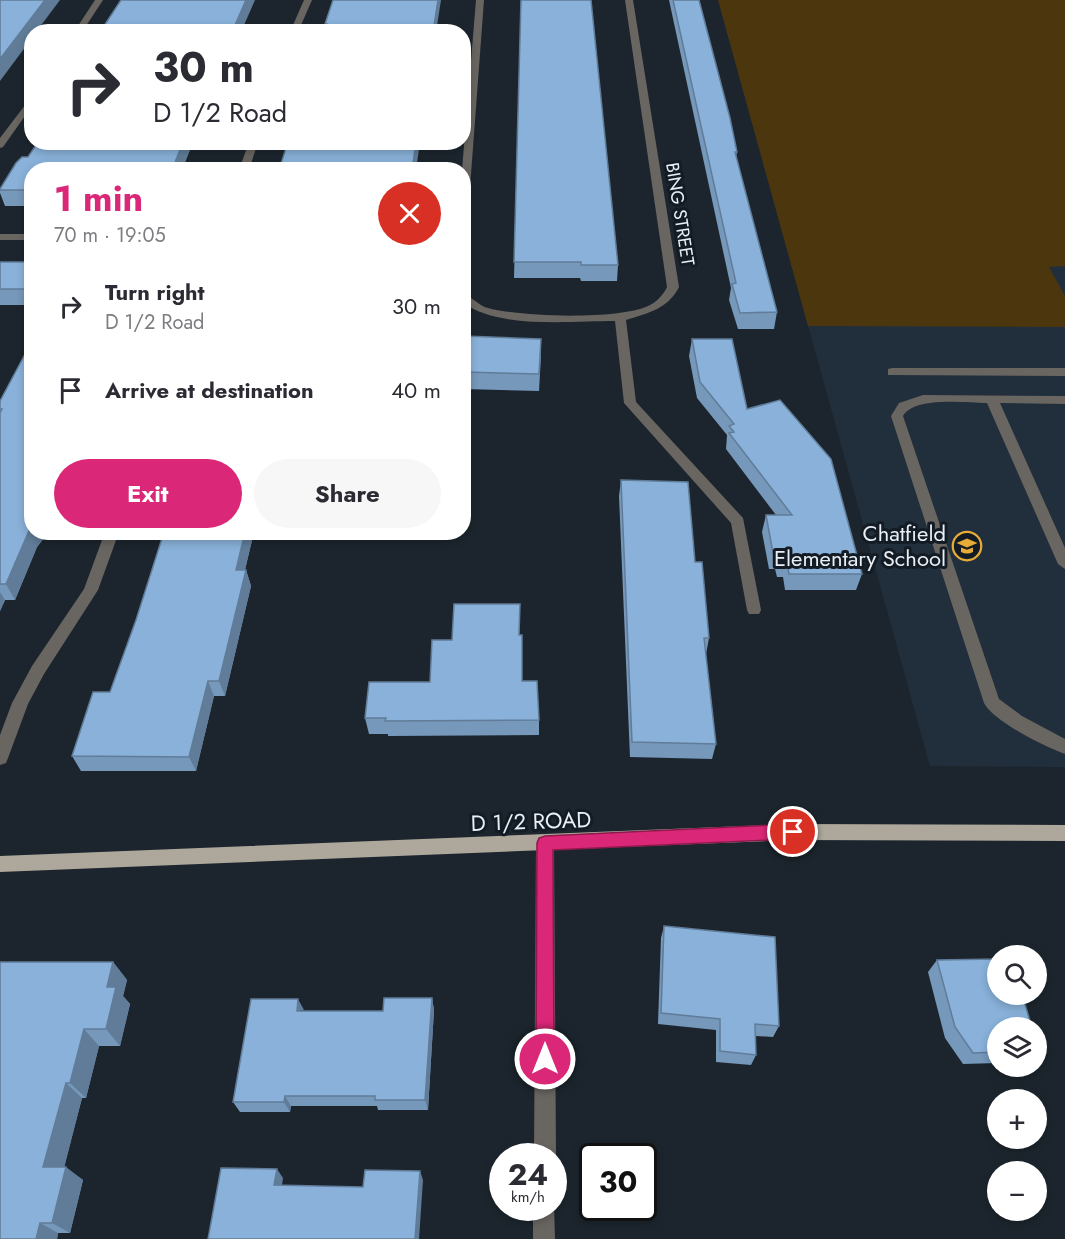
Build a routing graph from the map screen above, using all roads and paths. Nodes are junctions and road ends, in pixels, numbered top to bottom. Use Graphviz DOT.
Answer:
graph roads {
  1 [pos="99,0"];
  2 [pos="308,0"];
  3 [pos="480,0"];
  4 [pos="629,0"];
  5 [pos="83,24"];
  6 [pos="297,24"];
  7 [pos="24,110"];
  8 [pos="471,113"];
  9 [pos="0,145"];
  10 [pos="0,237"];
  11 [pos="24,237"];
  12 [pos="471,303"];
  13 [pos="620,318"];
  14 [pos="892,372"];
  15 [pos="1065,372"];
  16 [pos="992,400"];
  17 [pos="1065,400"];
  18 [pos="109,540"];
  19 [pos="1065,564"];
  20 [pos="754,610"];
  21 [pos="1065,747"];
  22 [pos="0,758"];
  23 [pos="1065,833"];
  24 [pos="545,843"];
  25 [pos="0,864"];
  26 [pos="545,1143"];
  27 [pos="544,1221"];
  28 [pos="544,1239"];
  1 -- 5 [label="street"];
  2 -- 6 [label="street"];
  3 -- 8 [label="street"];
  4 -- 13 [label="street, BING STREET"];
  7 -- 9 [label="street"];
  10 -- 11 [label="street"];
  12 -- 13 [label="street, BING STREET"];
  13 -- 20 [label="street"];
  14 -- 15 [label="street"];
  16 -- 17 [label="street"];
  16 -- 19 [label="street"];
  16 -- 21 [label="street"];
  18 -- 22 [label="street"];
  23 -- 24 [label="main road, D 1/2 ROAD"];
  24 -- 25 [label="main road, D 1/2 ROAD"];
  24 -- 26 [label="street"];
  27 -- 28 [label="street"];
}
